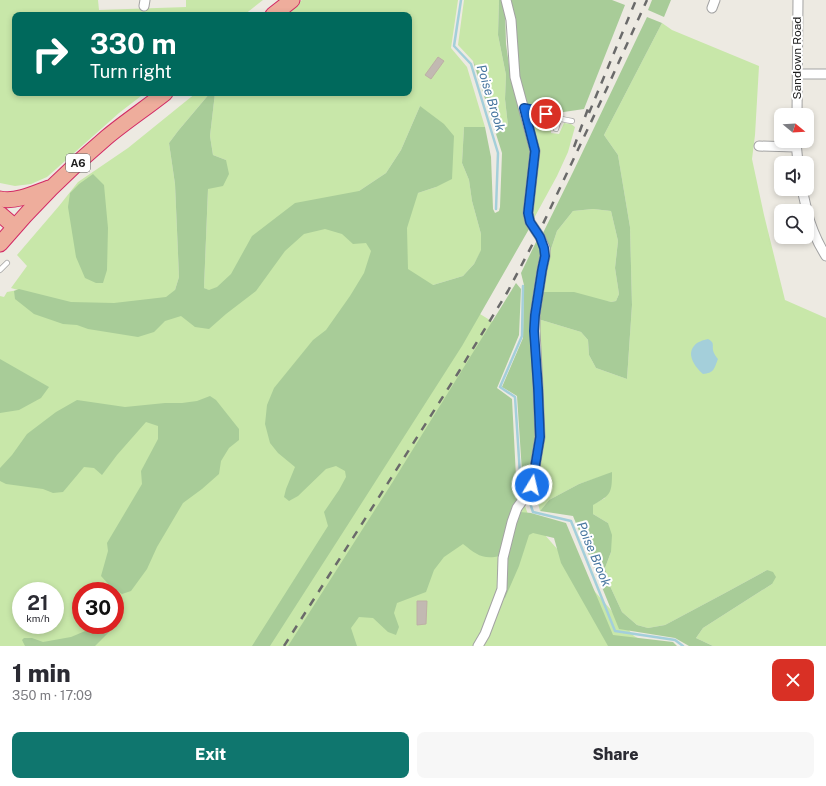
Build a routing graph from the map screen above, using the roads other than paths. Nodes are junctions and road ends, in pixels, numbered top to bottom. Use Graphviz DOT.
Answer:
graph roads {
  1 [pos="292,0"];
  2 [pos="506,0"];
  3 [pos="798,0"];
  4 [pos="277,12"];
  5 [pos="798,74"];
  6 [pos="826,74"];
  7 [pos="161,96"];
  8 [pos="524,108"];
  9 [pos="797,108"];
  10 [pos="559,119"];
  11 [pos="572,121"];
  12 [pos="556,129"];
  13 [pos="774,145"];
  14 [pos="759,146"];
  15 [pos="55,186"];
  16 [pos="0,199"];
  17 [pos="0,214"];
  18 [pos="814,232"];
  19 [pos="5,234"];
  20 [pos="826,256"];
  21 [pos="6,263"];
  22 [pos="0,270"];
  23 [pos="478,646"];
  1 -- 4 [label="highway"];
  2 -- 8 [label="street"];
  3 -- 5 [label="street, Sandown Road"];
  5 -- 6 [label="street"];
  5 -- 9 [label="street, Sandown Road"];
  7 -- 15 [label="highway, A6"];
  8 -- 10 [label="lane"];
  8 -- 23 [label="street"];
  10 -- 11 [label="lane"];
  10 -- 12 [label="lane"];
  13 -- 14 [label="street"];
  15 -- 16 [label="highway"];
  15 -- 19 [label="highway, A6"];
  17 -- 19 [label="highway"];
  18 -- 20 [label="street"];
  21 -- 22 [label="lane"];
}
